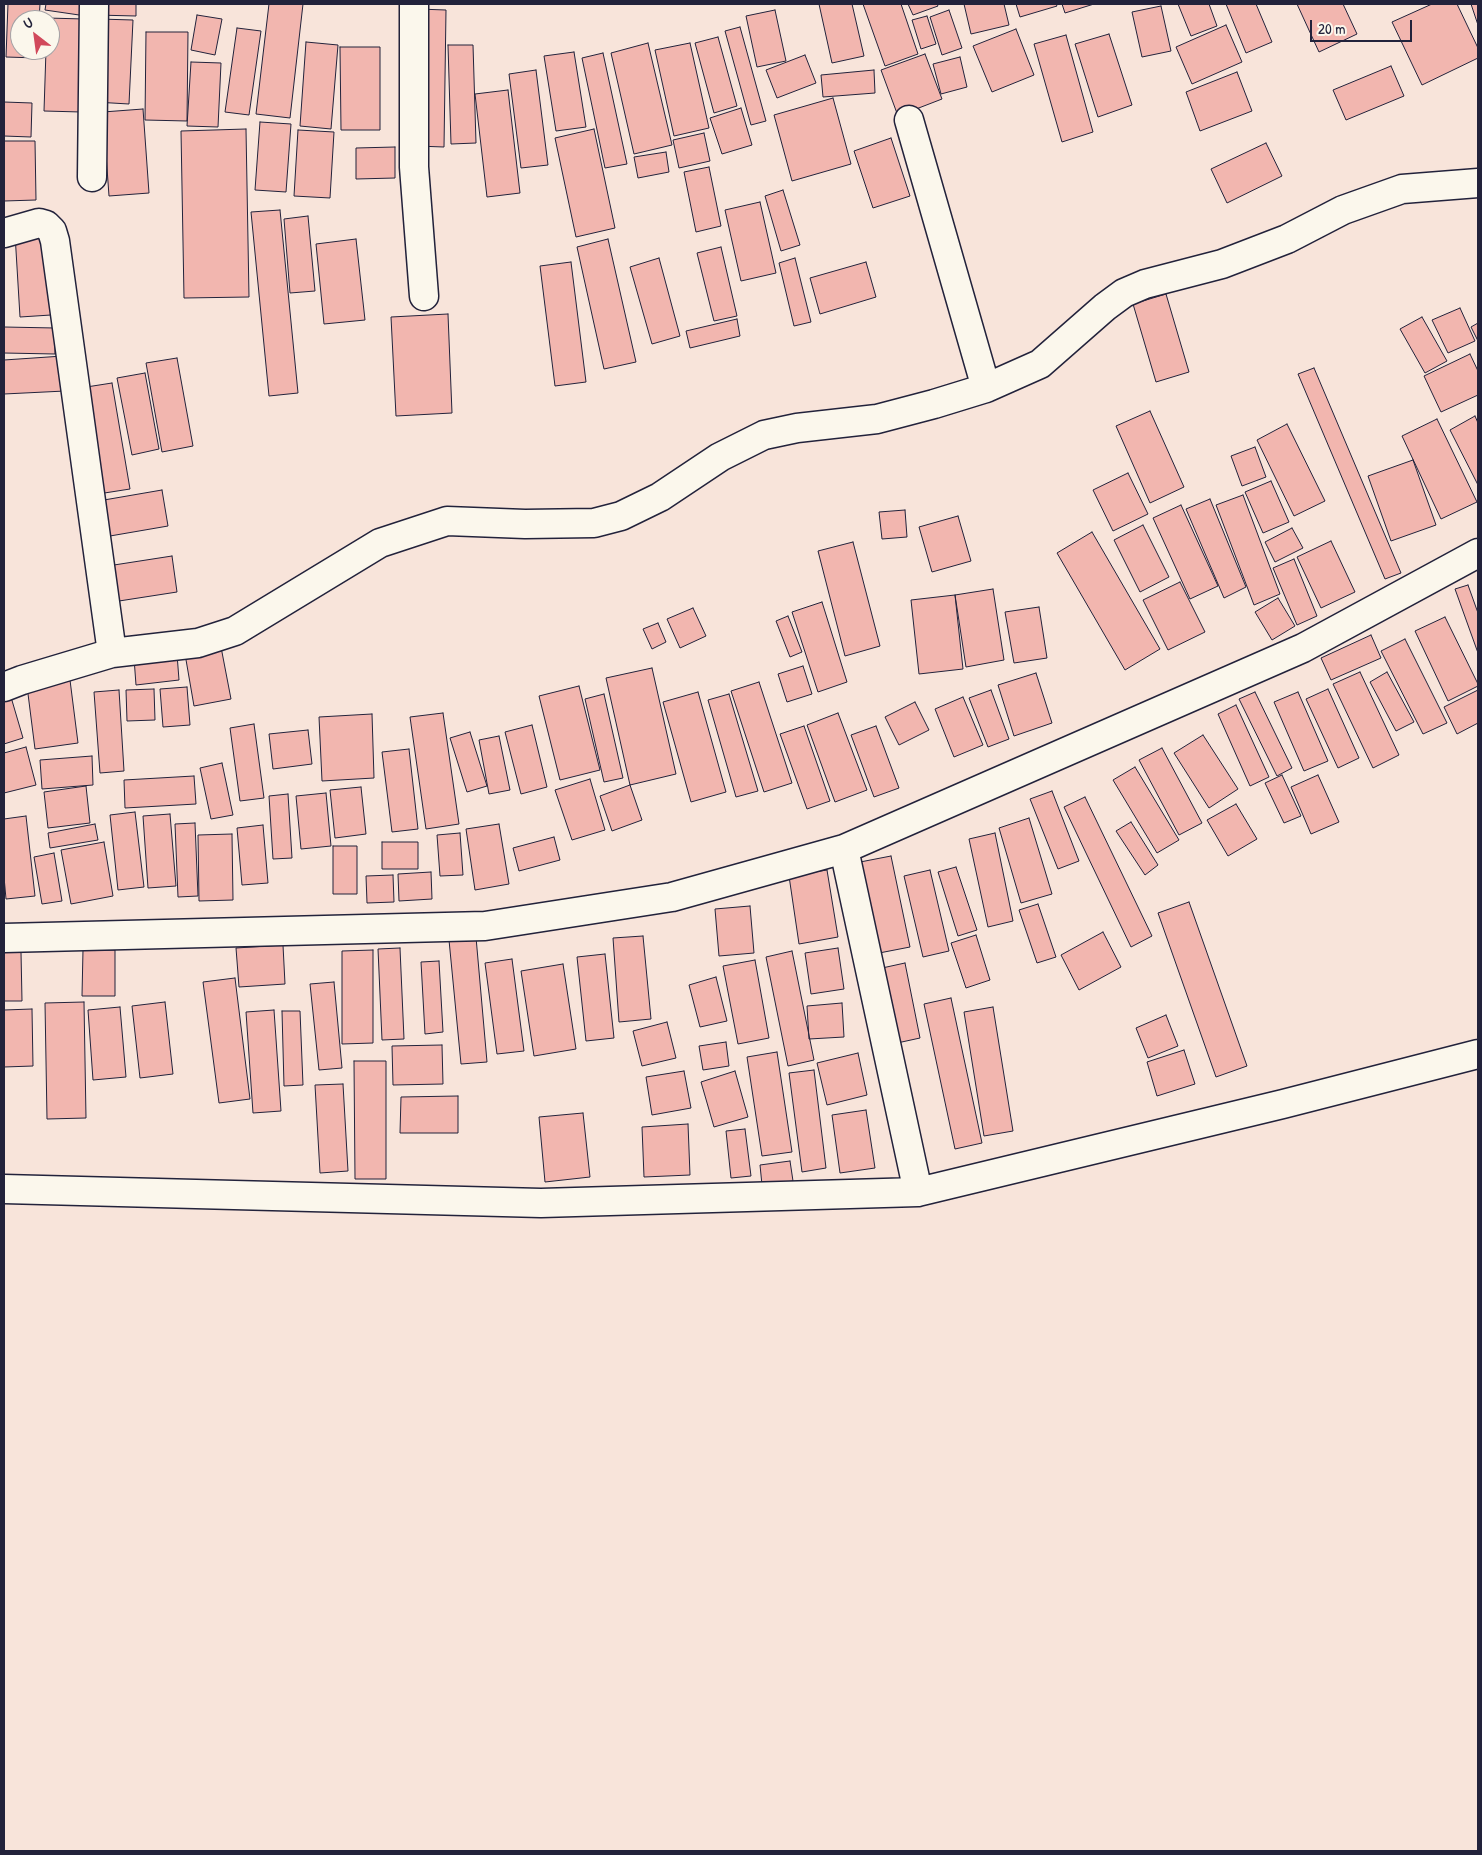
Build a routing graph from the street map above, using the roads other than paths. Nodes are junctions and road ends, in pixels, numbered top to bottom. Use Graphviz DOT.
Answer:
graph roads {
  1 [pos="94,4"];
  2 [pos="414,4"];
  3 [pos="910,120"];
  4 [pos="92,177"];
  5 [pos="1478,183"];
  6 [pos="4,232"];
  7 [pos="424,296"];
  8 [pos="986,388"];
  9 [pos="1478,553"];
  10 [pos="111,643"];
  11 [pos="4,687"];
  12 [pos="844,850"];
  13 [pos="4,938"];
  14 [pos="1478,1054"];
  15 [pos="4,1189"];
  16 [pos="918,1192"];
  1 -- 4 [label="street"];
  2 -- 7 [label="street"];
  3 -- 8 [label="street"];
  5 -- 8 [label="street"];
  6 -- 10 [label="street"];
  8 -- 10 [label="street"];
  9 -- 12 [label="street"];
  10 -- 11 [label="street"];
  12 -- 13 [label="street"];
  12 -- 16 [label="street"];
  14 -- 16 [label="street"];
  15 -- 16 [label="street"];
}
